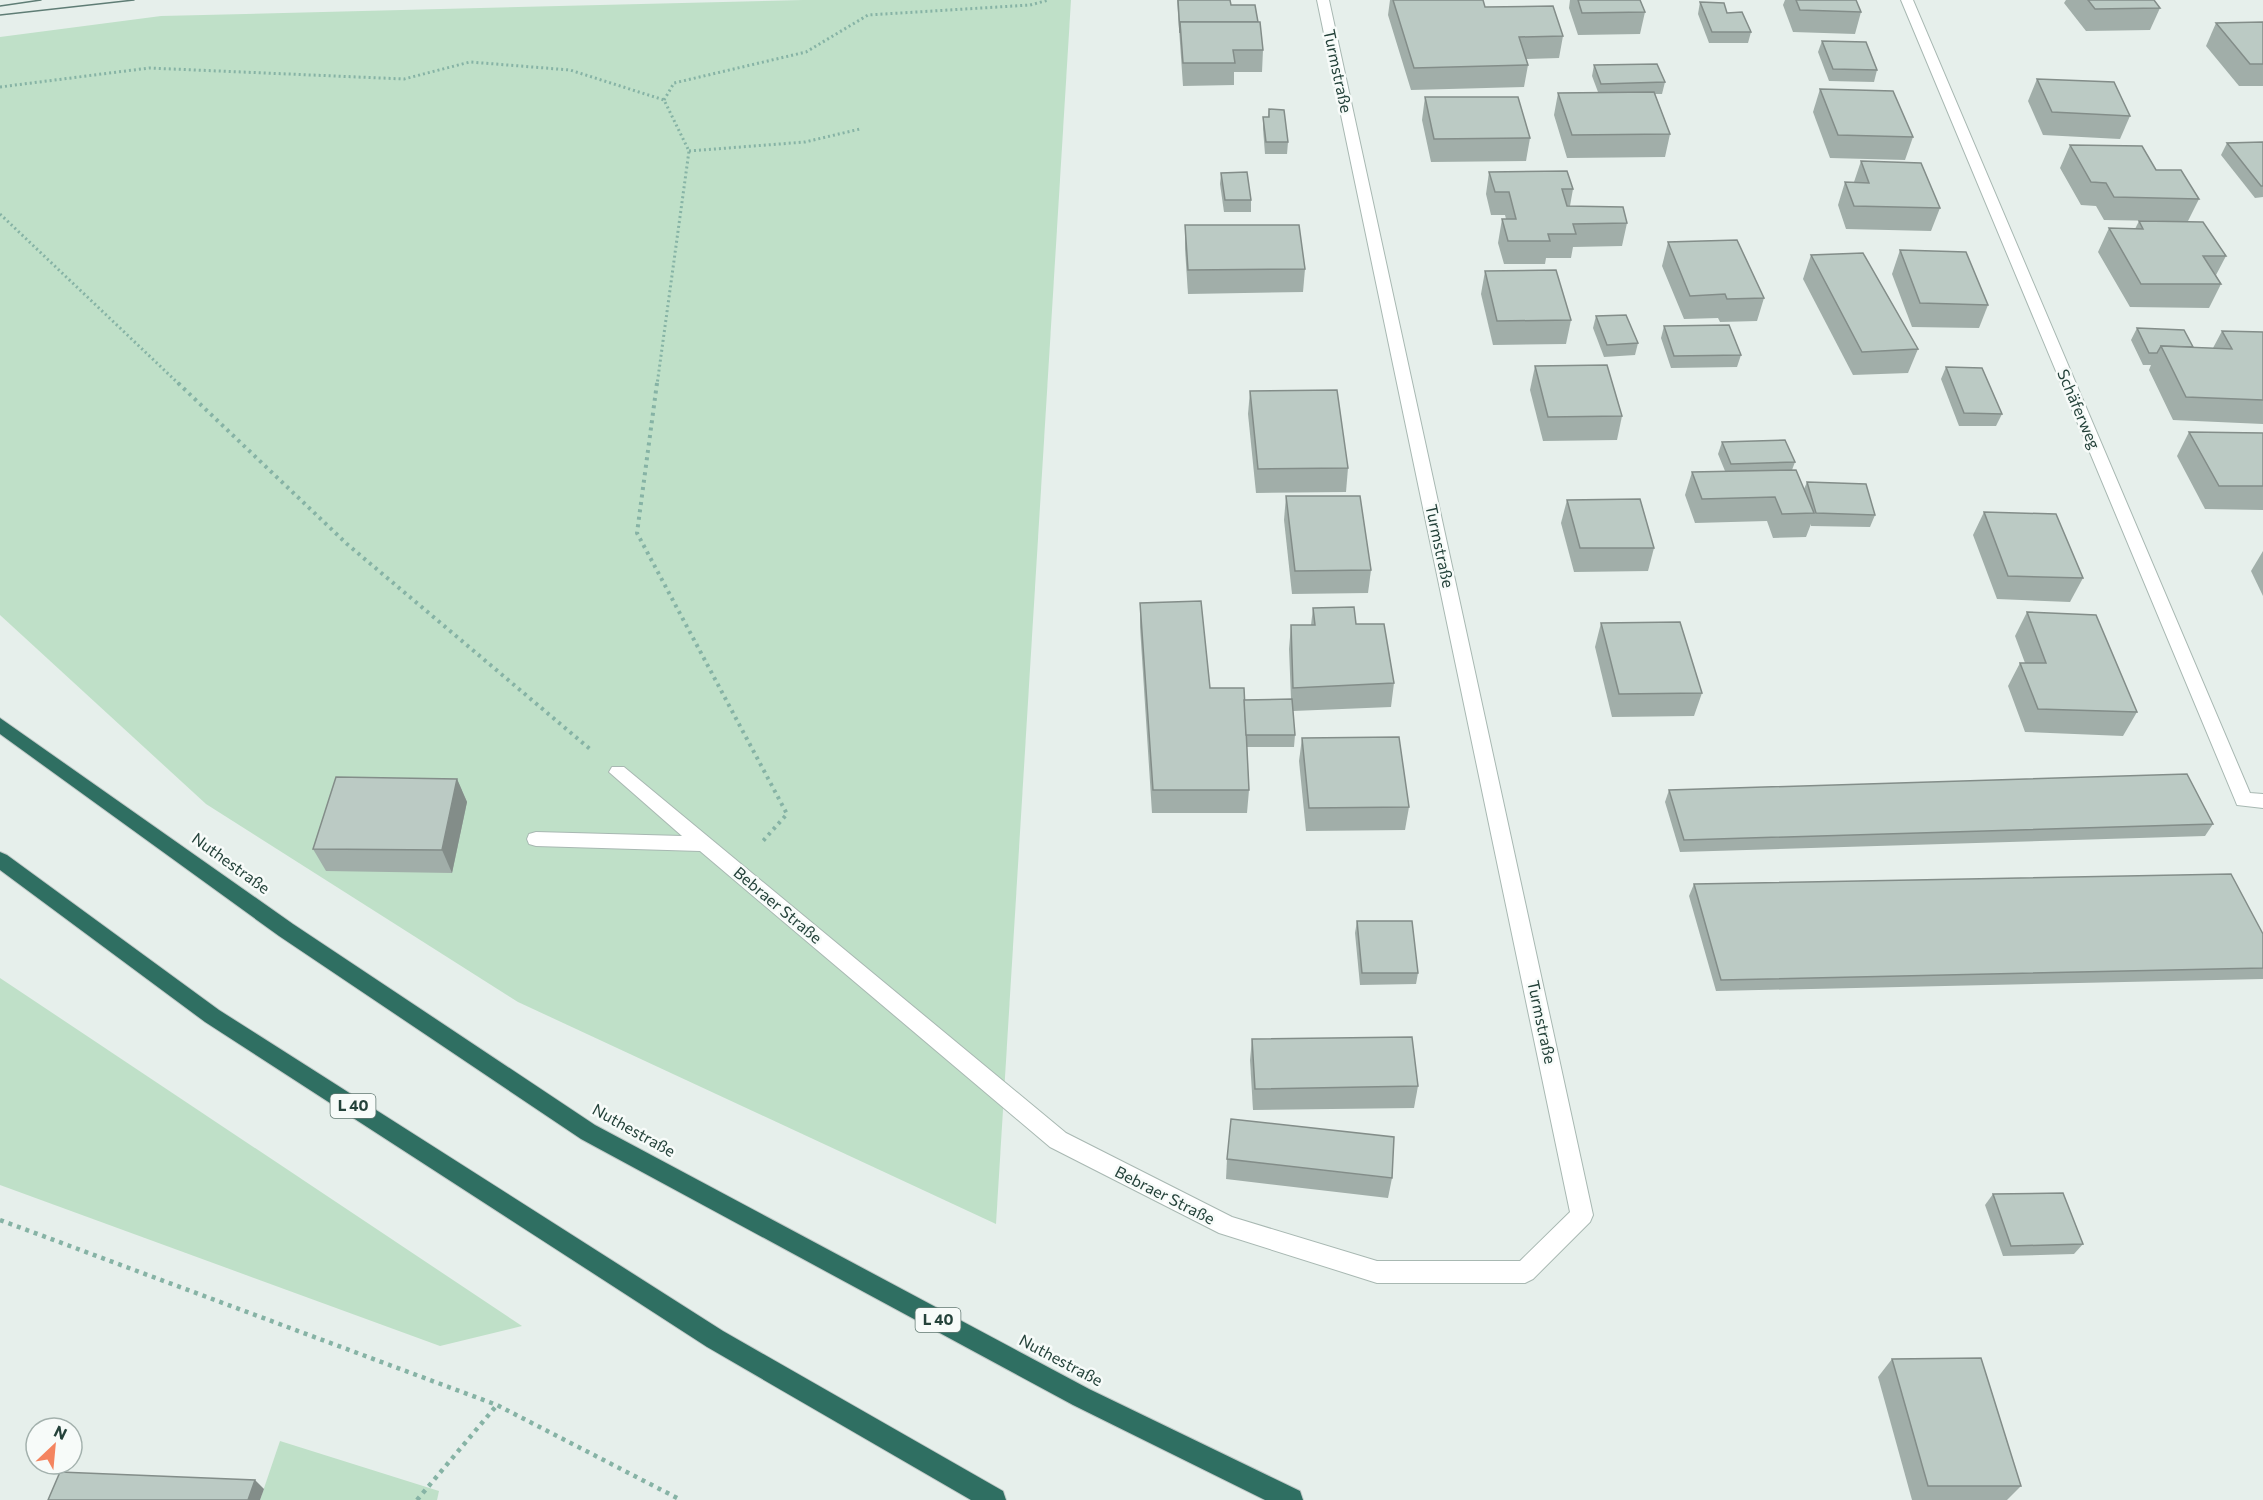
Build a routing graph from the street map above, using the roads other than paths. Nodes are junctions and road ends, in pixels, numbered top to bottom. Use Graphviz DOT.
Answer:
graph roads {
  1 [pos="1323,0"];
  2 [pos="1907,0"];
  3 [pos="0,725"];
  4 [pos="618,772"];
  5 [pos="2263,801"];
  6 [pos="536,839"];
  7 [pos="706,844"];
  8 [pos="0,860"];
  9 [pos="1557,1093"];
  10 [pos="994,1500"];
  11 [pos="1291,1500"];
  1 -- 9 [label="street, Turmstraße"];
  2 -- 5 [label="street, Schäferweg"];
  3 -- 11 [label="highway, Nuthestraße / L 40"];
  4 -- 7 [label="street, Bebraer Straße"];
  6 -- 7 [label="street"];
  7 -- 9 [label="street, Bebraer Straße"];
  8 -- 10 [label="highway, L 40"];
}
